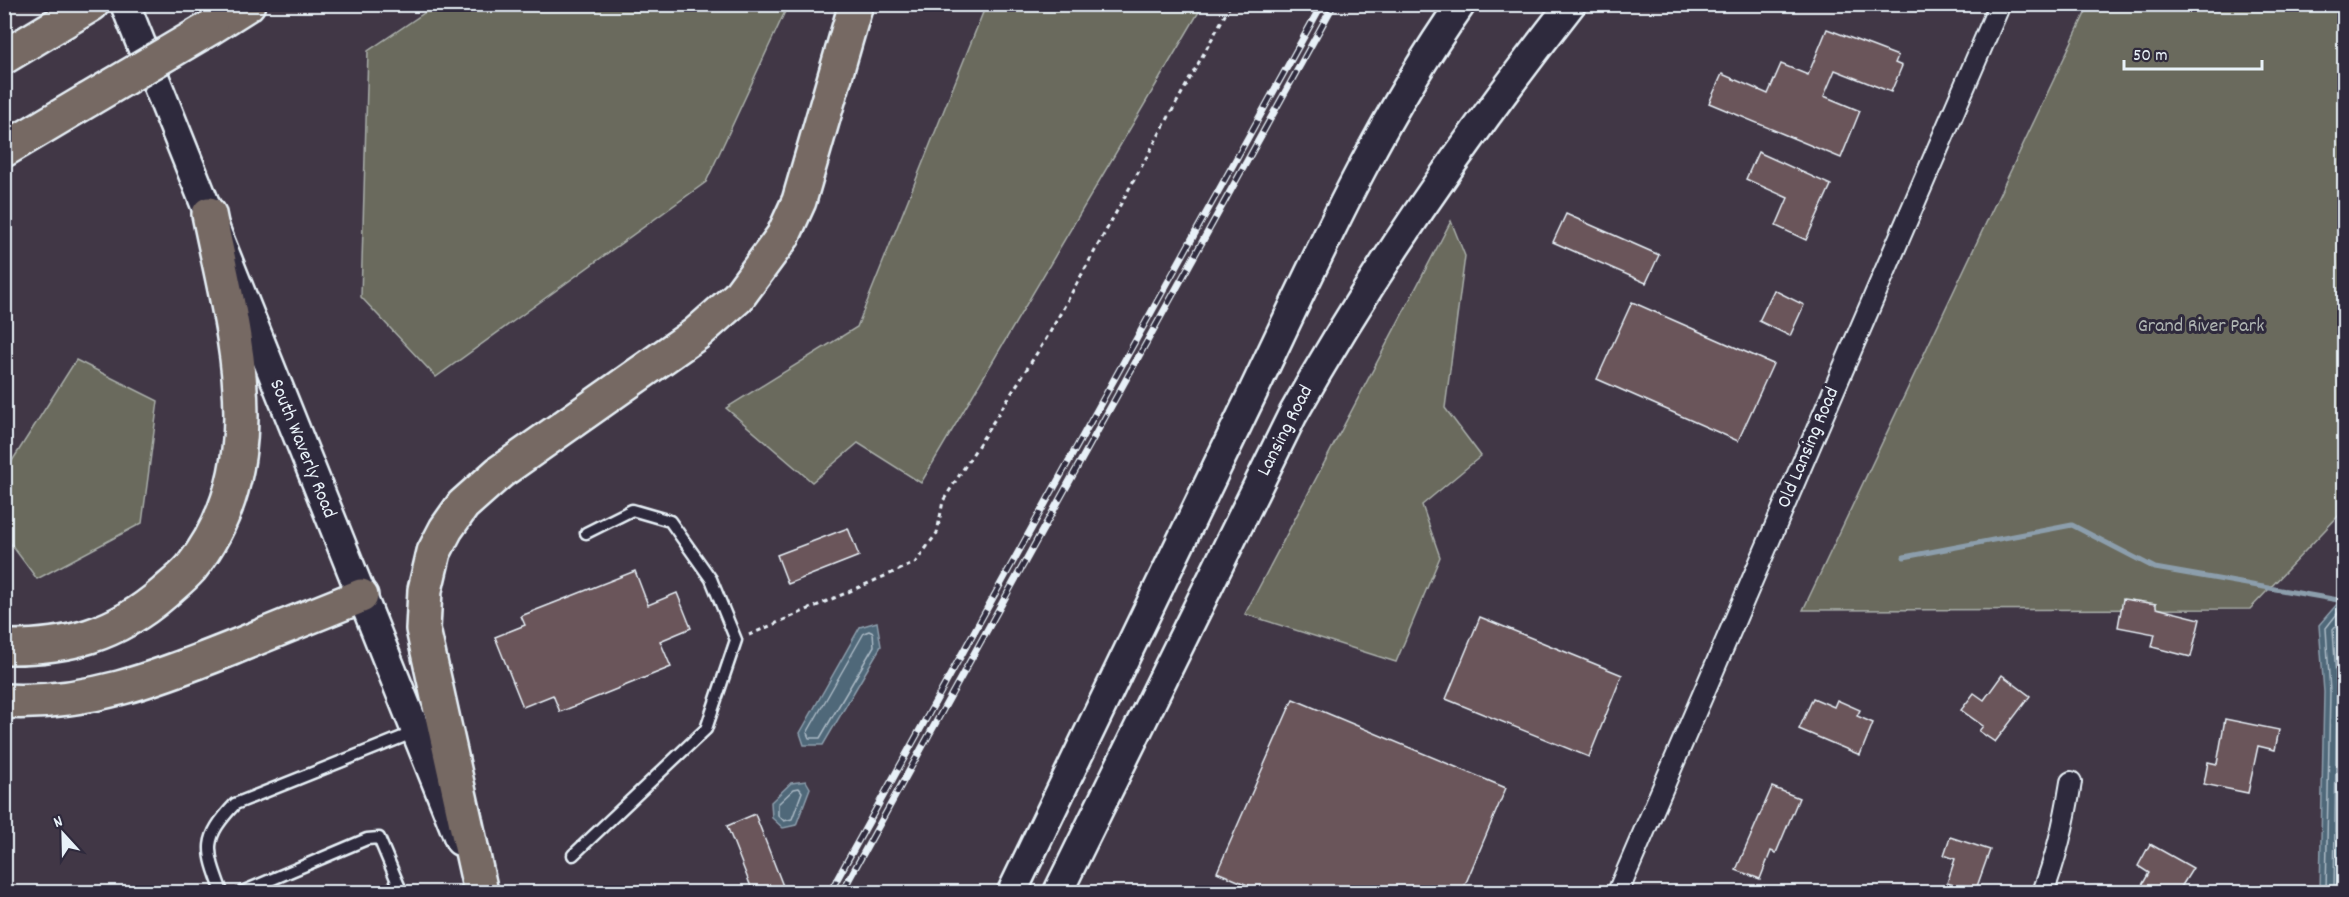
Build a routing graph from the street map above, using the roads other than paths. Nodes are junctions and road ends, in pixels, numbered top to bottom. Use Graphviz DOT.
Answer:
graph roads {
  1 [pos="92,4"];
  2 [pos="125,4"];
  3 [pos="248,4"];
  4 [pos="856,4"];
  5 [pos="1461,4"];
  6 [pos="1571,4"];
  7 [pos="2000,4"];
  8 [pos="4,57"];
  9 [pos="46,125"];
  10 [pos="4,150"];
  11 [pos="4,155"];
  12 [pos="209,214"];
  13 [pos="586,533"];
  14 [pos="361,596"];
  15 [pos="4,647"];
  16 [pos="4,701"];
  17 [pos="414,732"];
  18 [pos="2071,782"];
  19 [pos="573,855"];
  20 [pos="401,889"];
  21 [pos="222,892"];
  22 [pos="242,892"];
  23 [pos="384,892"];
  24 [pos="481,892"];
  25 [pos="1012,892"];
  26 [pos="1058,892"];
  27 [pos="1618,892"];
  28 [pos="2043,892"];
  1 -- 8 [label="highway"];
  2 -- 12 [label="main road, South Waverly Road"];
  3 -- 9 [label="highway, bridge"];
  4 -- 24 [label="highway"];
  5 -- 25 [label="main road"];
  6 -- 26 [label="main road, Lansing Road"];
  7 -- 27 [label="street, Old Lansing Road"];
  9 -- 10 [label="highway"];
  9 -- 11 [label="highway"];
  12 -- 14 [label="main road, South Waverly Road"];
  12 -- 15 [label="highway"];
  13 -- 19 [label="lane"];
  14 -- 16 [label="highway"];
  14 -- 17 [label="main road, South Waverly Road"];
  17 -- 21 [label="lane"];
  17 -- 24 [label="main road, South Waverly Road"];
  18 -- 28 [label="street"];
  20 -- 22 [label="lane"];
  20 -- 23 [label="lane"];
}
